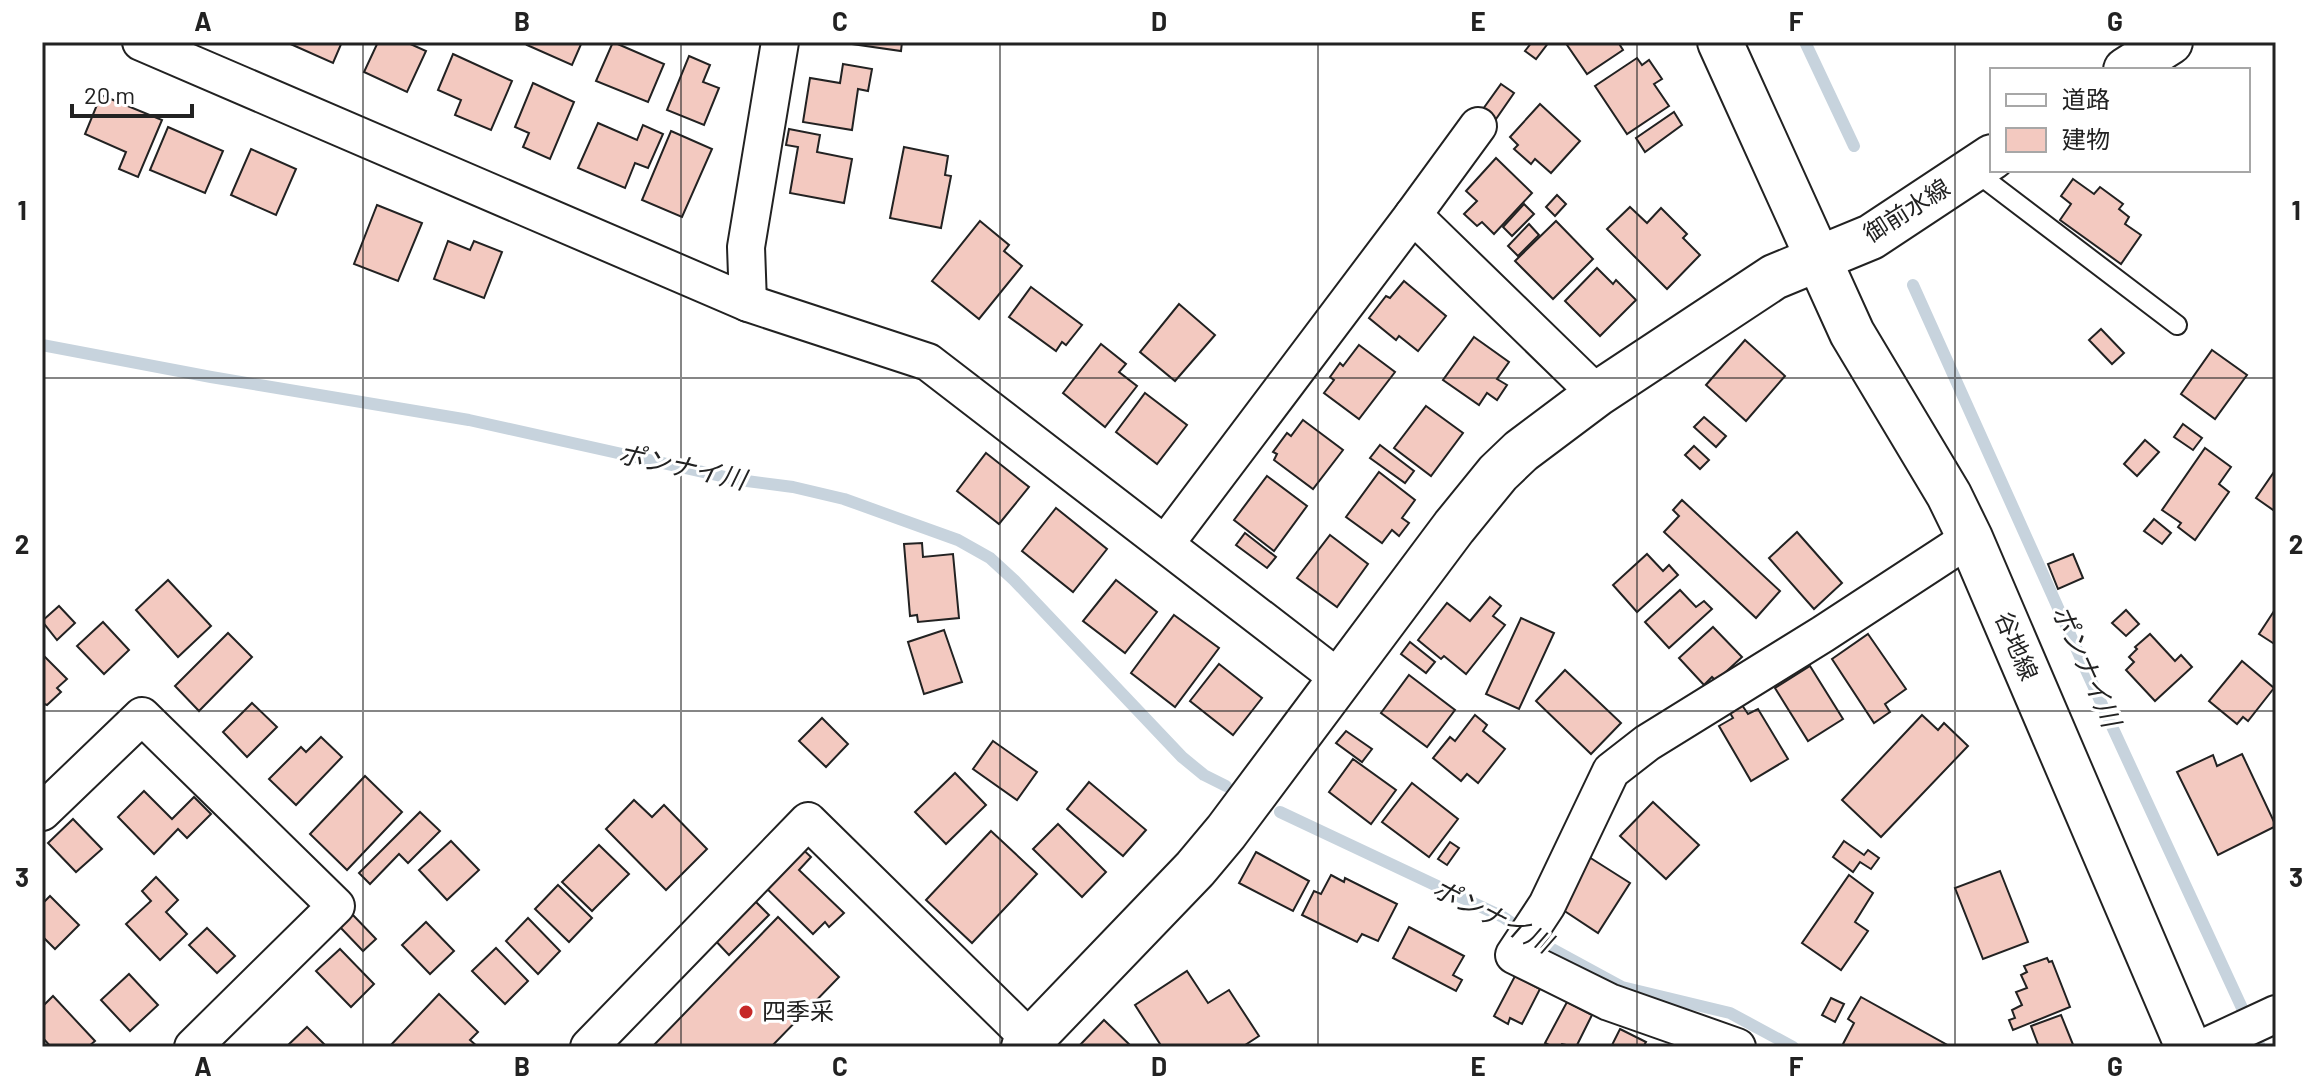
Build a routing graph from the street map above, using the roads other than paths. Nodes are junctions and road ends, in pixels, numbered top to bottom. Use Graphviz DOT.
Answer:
graph roads {
  1 [pos="141,42"];
  2 [pos="1720,42"];
  3 [pos="2170,42"];
  4 [pos="774,44"];
  5 [pos="2129,68"];
  6 [pos="1478,126"];
  7 [pos="1983,164"];
  8 [pos="1993,172"];
  9 [pos="1413,215"];
  10 [pos="1819,258"];
  11 [pos="748,303"];
  12 [pos="2177,325"];
  13 [pos="1597,394"];
  14 [pos="1970,538"];
  15 [pos="1166,543"];
  16 [pos="1341,680"];
  17 [pos="42,812"];
  18 [pos="1028,1043"];
  19 [pos="193,1047"];
  20 [pos="589,1047"];
  21 [pos="1737,1047"];
  22 [pos="2188,1047"];
  1 -- 11 [label="street"];
  2 -- 10 [label="street, 谷地線"];
  3 -- 5 [label="street"];
  4 -- 11 [label="street"];
  6 -- 9 [label="street"];
  7 -- 10 [label="street, 御前水線"];
  8 -- 12 [label="lane"];
  9 -- 13 [label="street"];
  9 -- 15 [label="street"];
  10 -- 13 [label="street, 御前水線"];
  10 -- 14 [label="street, 谷地線"];
  11 -- 15 [label="street"];
  13 -- 16 [label="street, 御前水線"];
  14 -- 21 [label="street"];
  14 -- 22 [label="street, 谷地線"];
  15 -- 16 [label="street"];
  16 -- 18 [label="street, 御前水線"];
  17 -- 19 [label="street"];
  18 -- 20 [label="street"];
}
